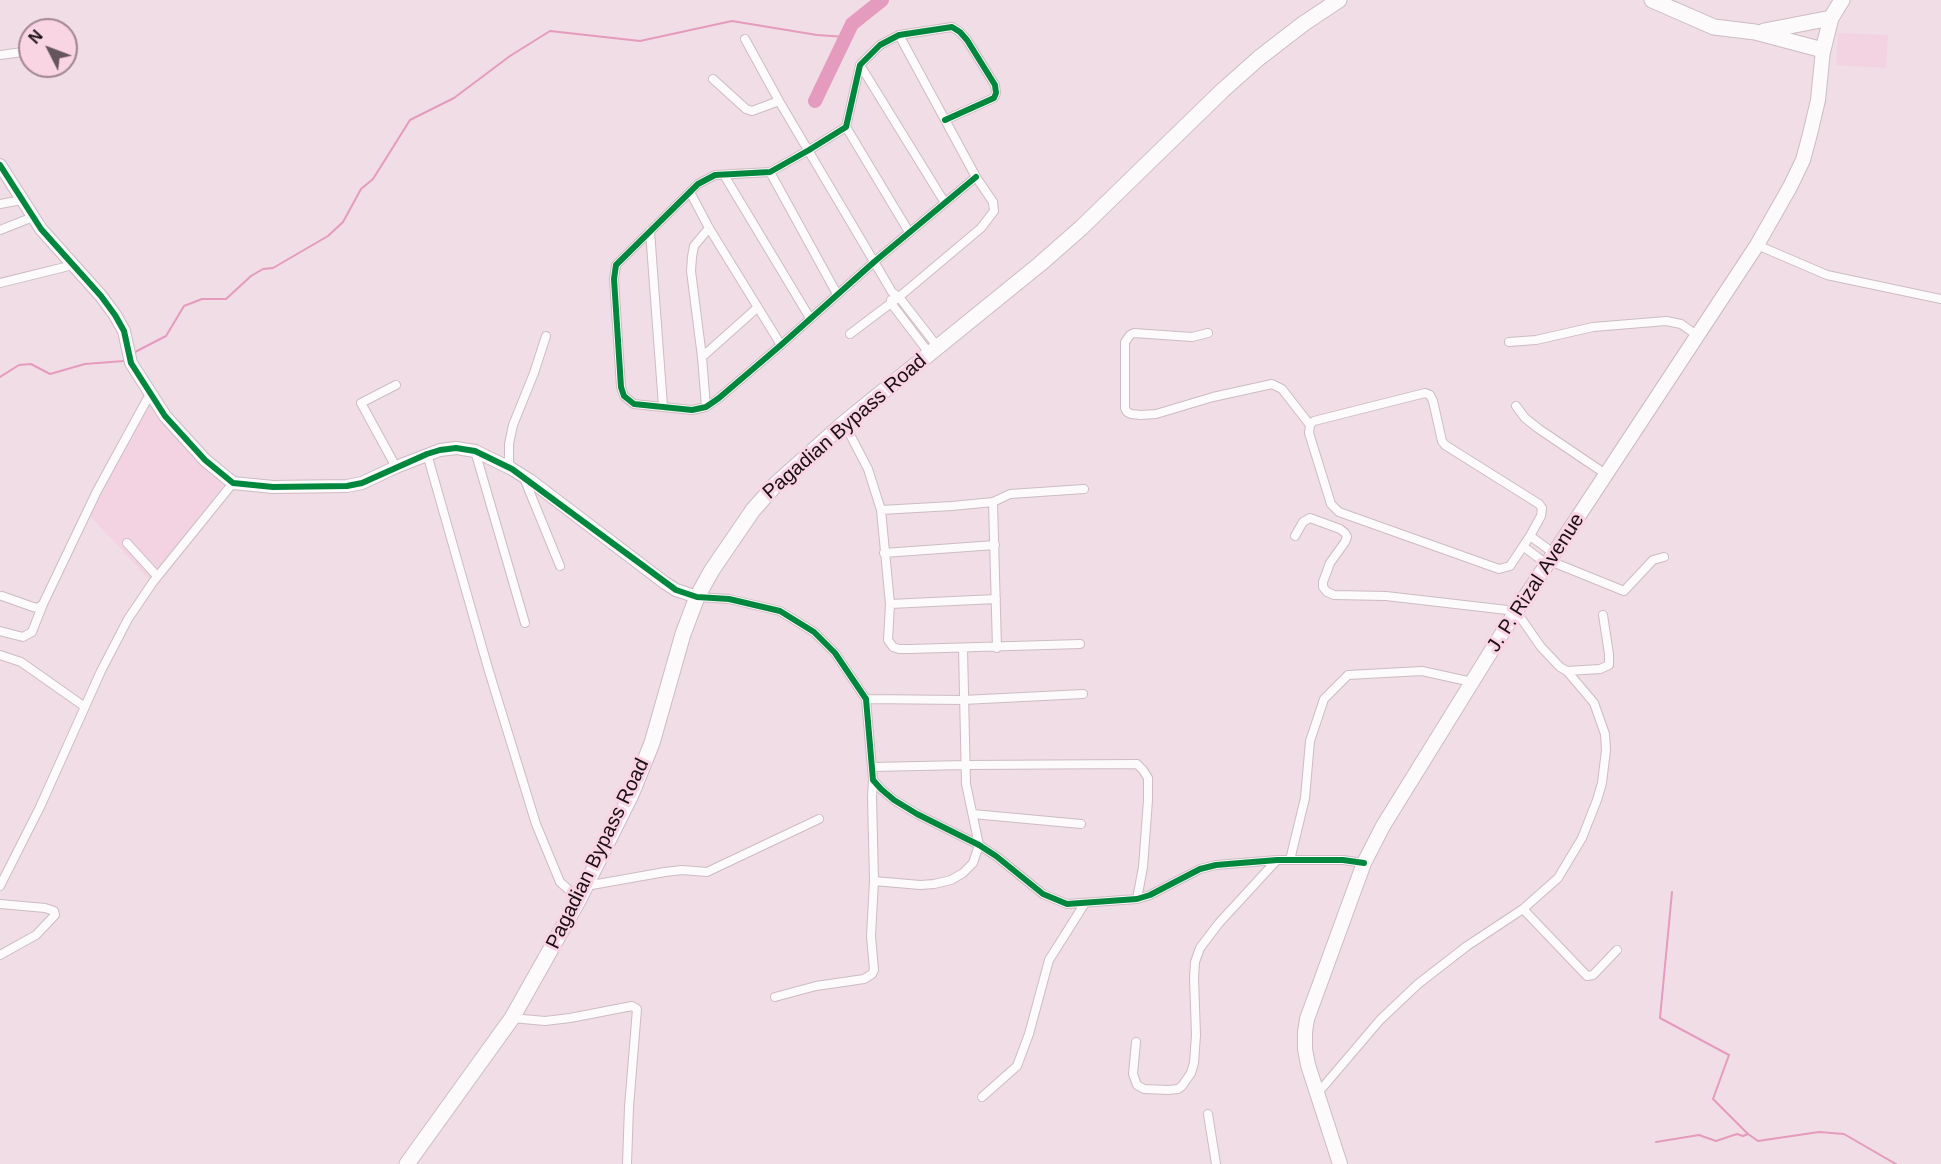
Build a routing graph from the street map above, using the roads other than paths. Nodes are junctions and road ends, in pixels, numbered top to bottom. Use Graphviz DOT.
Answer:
graph roads {
  1 [pos="1338,0"];
  2 [pos="1652,0"];
  3 [pos="1842,0"];
  4 [pos="1831,18"];
  5 [pos="1755,32"];
  6 [pos="898,35"];
  7 [pos="745,39"];
  8 [pos="1823,50"];
  9 [pos="18,53"];
  10 [pos="0,56"];
  11 [pos="861,65"];
  12 [pos="713,79"];
  13 [pos="779,101"];
  14 [pos="945,120"];
  15 [pos="846,127"];
  16 [pos="809,150"];
  17 [pos="0,165"];
  18 [pos="770,172"];
  19 [pos="724,175"];
  20 [pos="976,177"];
  21 [pos="690,192"];
  22 [pos="22,200"];
  23 [pos="945,203"];
  24 [pos="0,204"];
  25 [pos="33,217"];
  26 [pos="710,228"];
  27 [pos="0,230"];
  28 [pos="650,231"];
  29 [pos="909,232"];
  30 [pos="1757,245"];
  31 [pos="874,261"];
  32 [pos="74,265"];
  33 [pos="0,283"];
  34 [pos="837,294"];
  35 [pos="895,295"];
  36 [pos="1941,299"];
  37 [pos="891,303"];
  38 [pos="758,308"];
  39 [pos="810,318"];
  40 [pos="1208,333"];
  41 [pos="850,334"];
  42 [pos="546,336"];
  43 [pos="1698,336"];
  44 [pos="1509,342"];
  45 [pos="781,345"];
  46 [pos="933,350"];
  47 [pos="702,357"];
  48 [pos="396,385"];
  49 [pos="150,394"];
  50 [pos="663,406"];
  51 [pos="1516,406"];
  52 [pos="706,407"];
  53 [pos="844,423"];
  54 [pos="1310,425"];
  55 [pos="475,451"];
  56 [pos="427,454"];
  57 [pos="396,467"];
  58 [pos="509,467"];
  59 [pos="1607,475"];
  60 [pos="524,476"];
  61 [pos="233,483"];
  62 [pos="1084,489"];
  63 [pos="993,502"];
  64 [pos="881,510"];
  65 [pos="1296,536"];
  66 [pos="1530,536"];
  67 [pos="127,543"];
  68 [pos="995,545"];
  69 [pos="1524,547"];
  70 [pos="884,553"];
  71 [pos="1664,557"];
  72 [pos="1551,560"];
  73 [pos="560,566"];
  74 [pos="157,576"];
  75 [pos="2,596"];
  76 [pos="697,597"];
  77 [pos="996,599"];
  78 [pos="43,604"];
  79 [pos="890,604"];
  80 [pos="1516,611"];
  81 [pos="1603,615"];
  82 [pos="525,623"];
  83 [pos="0,631"];
  84 [pos="1080,644"];
  85 [pos="963,648"];
  86 [pos="997,648"];
  87 [pos="0,655"];
  88 [pos="1567,671"];
  89 [pos="1472,682"];
  90 [pos="1083,694"];
  91 [pos="866,699"];
  92 [pos="963,699"];
  93 [pos="85,707"];
  94 [pos="966,765"];
  95 [pos="872,767"];
  96 [pos="873,780"];
  97 [pos="973,814"];
  98 [pos="819,819"];
  99 [pos="1081,824"];
  100 [pos="979,845"];
  101 [pos="1278,860"];
  102 [pos="1290,860"];
  103 [pos="1364,863"];
  104 [pos="874,881"];
  105 [pos="0,886"];
  106 [pos="582,892"];
  107 [pos="1137,899"];
  108 [pos="1085,903"];
  109 [pos="0,904"];
  110 [pos="1523,909"];
  111 [pos="1617,950"];
  112 [pos="0,955"];
  113 [pos="775,997"];
  114 [pos="512,1018"];
  115 [pos="1136,1042"];
  116 [pos="1317,1094"];
  117 [pos="982,1097"];
  118 [pos="1208,1114"];
  119 [pos="407,1164"];
  120 [pos="627,1164"];
  121 [pos="1216,1164"];
  122 [pos="1340,1164"];
  1 -- 46 [label="highway, Pagadian Bypass Road"];
  2 -- 5 [label="highway"];
  3 -- 4 [label="highway, J. P. Rizal Avenue"];
  4 -- 5 [label="highway"];
  4 -- 8 [label="highway, J. P. Rizal Avenue"];
  5 -- 8 [label="highway"];
  6 -- 11 [label="street"];
  6 -- 14 [label="street"];
  6 -- 14 [label="street"];
  7 -- 13 [label="street"];
  8 -- 30 [label="main road, J. P. Rizal Avenue"];
  9 -- 10 [label="street"];
  11 -- 15 [label="street"];
  11 -- 23 [label="street"];
  12 -- 13 [label="street"];
  13 -- 16 [label="street"];
  14 -- 20 [label="street"];
  15 -- 16 [label="street"];
  15 -- 29 [label="street"];
  16 -- 18 [label="street"];
  16 -- 31 [label="street"];
  17 -- 22 [label="street"];
  18 -- 19 [label="street"];
  18 -- 34 [label="street"];
  19 -- 21 [label="street"];
  19 -- 39 [label="street"];
  20 -- 23 [label="street"];
  20 -- 35 [label="street"];
  21 -- 26 [label="street"];
  21 -- 28 [label="street"];
  22 -- 24 [label="street"];
  22 -- 25 [label="street"];
  23 -- 29 [label="street"];
  25 -- 27 [label="street"];
  25 -- 32 [label="street"];
  26 -- 38 [label="street"];
  26 -- 47 [label="street"];
  28 -- 50 [label="street"];
  28 -- 50 [label="street"];
  29 -- 31 [label="street"];
  30 -- 36 [label="street"];
  30 -- 43 [label="main road, J. P. Rizal Avenue"];
  31 -- 34 [label="street"];
  31 -- 35 [label="street"];
  32 -- 33 [label="street"];
  32 -- 49 [label="street"];
  34 -- 39 [label="street"];
  35 -- 37 [label="street"];
  35 -- 46 [label="street"];
  37 -- 41 [label="street"];
  37 -- 46 [label="street"];
  38 -- 45 [label="street"];
  38 -- 47 [label="street"];
  39 -- 45 [label="street"];
  40 -- 54 [label="street"];
  42 -- 58 [label="street"];
  43 -- 44 [label="street"];
  43 -- 59 [label="main road, J. P. Rizal Avenue"];
  45 -- 52 [label="street"];
  46 -- 53 [label="highway, Pagadian Bypass Road"];
  47 -- 52 [label="street"];
  48 -- 57 [label="street"];
  49 -- 61 [label="street"];
  49 -- 78 [label="street"];
  50 -- 52 [label="street"];
  51 -- 59 [label="street"];
  53 -- 64 [label="street"];
  53 -- 76 [label="highway, Pagadian Bypass Road"];
  54 -- 66 [label="street"];
  54 -- 69 [label="street"];
  55 -- 56 [label="street"];
  55 -- 58 [label="street"];
  55 -- 82 [label="street"];
  56 -- 57 [label="street"];
  56 -- 106 [label="street"];
  57 -- 61 [label="street"];
  58 -- 60 [label="street"];
  59 -- 72 [label="main road, J. P. Rizal Avenue"];
  60 -- 73 [label="street"];
  60 -- 76 [label="street"];
  61 -- 74 [label="street"];
  62 -- 63 [label="street"];
  63 -- 64 [label="street"];
  63 -- 68 [label="street"];
  64 -- 70 [label="street"];
  65 -- 80 [label="street"];
  66 -- 69 [label="street"];
  66 -- 72 [label="street"];
  67 -- 74 [label="street"];
  68 -- 70 [label="street"];
  68 -- 77 [label="street"];
  69 -- 72 [label="street"];
  70 -- 79 [label="street"];
  71 -- 72 [label="street"];
  72 -- 80 [label="main road, J. P. Rizal Avenue"];
  74 -- 93 [label="street"];
  75 -- 78 [label="street"];
  76 -- 91 [label="street"];
  76 -- 106 [label="highway, Pagadian Bypass Road"];
  77 -- 79 [label="street"];
  77 -- 86 [label="street"];
  78 -- 83 [label="street"];
  79 -- 85 [label="street"];
  80 -- 88 [label="street"];
  80 -- 89 [label="main road, J. P. Rizal Avenue"];
  81 -- 88 [label="street"];
  84 -- 86 [label="street"];
  85 -- 86 [label="street"];
  85 -- 92 [label="street"];
  87 -- 93 [label="street"];
  88 -- 110 [label="street"];
  89 -- 102 [label="street"];
  89 -- 103 [label="main road, J. P. Rizal Avenue"];
  90 -- 92 [label="street"];
  91 -- 92 [label="street"];
  91 -- 95 [label="street"];
  92 -- 94 [label="street"];
  93 -- 105 [label="street"];
  94 -- 95 [label="street"];
  94 -- 97 [label="street"];
  94 -- 107 [label="street"];
  95 -- 96 [label="street"];
  96 -- 100 [label="street"];
  96 -- 104 [label="street"];
  97 -- 99 [label="street"];
  97 -- 100 [label="street"];
  98 -- 106 [label="street"];
  100 -- 104 [label="street"];
  100 -- 108 [label="street"];
  101 -- 102 [label="street"];
  101 -- 107 [label="street"];
  101 -- 115 [label="street"];
  102 -- 103 [label="street"];
  103 -- 116 [label="main road, J. P. Rizal Avenue"];
  104 -- 113 [label="street"];
  106 -- 114 [label="highway, Pagadian Bypass Road"];
  107 -- 108 [label="street"];
  108 -- 117 [label="street"];
  109 -- 112 [label="street"];
  110 -- 111 [label="street"];
  110 -- 116 [label="street"];
  114 -- 119 [label="highway, Pagadian Bypass Road"];
  114 -- 120 [label="street"];
  116 -- 122 [label="main road, J. P. Rizal Avenue"];
  118 -- 121 [label="street"];
}
